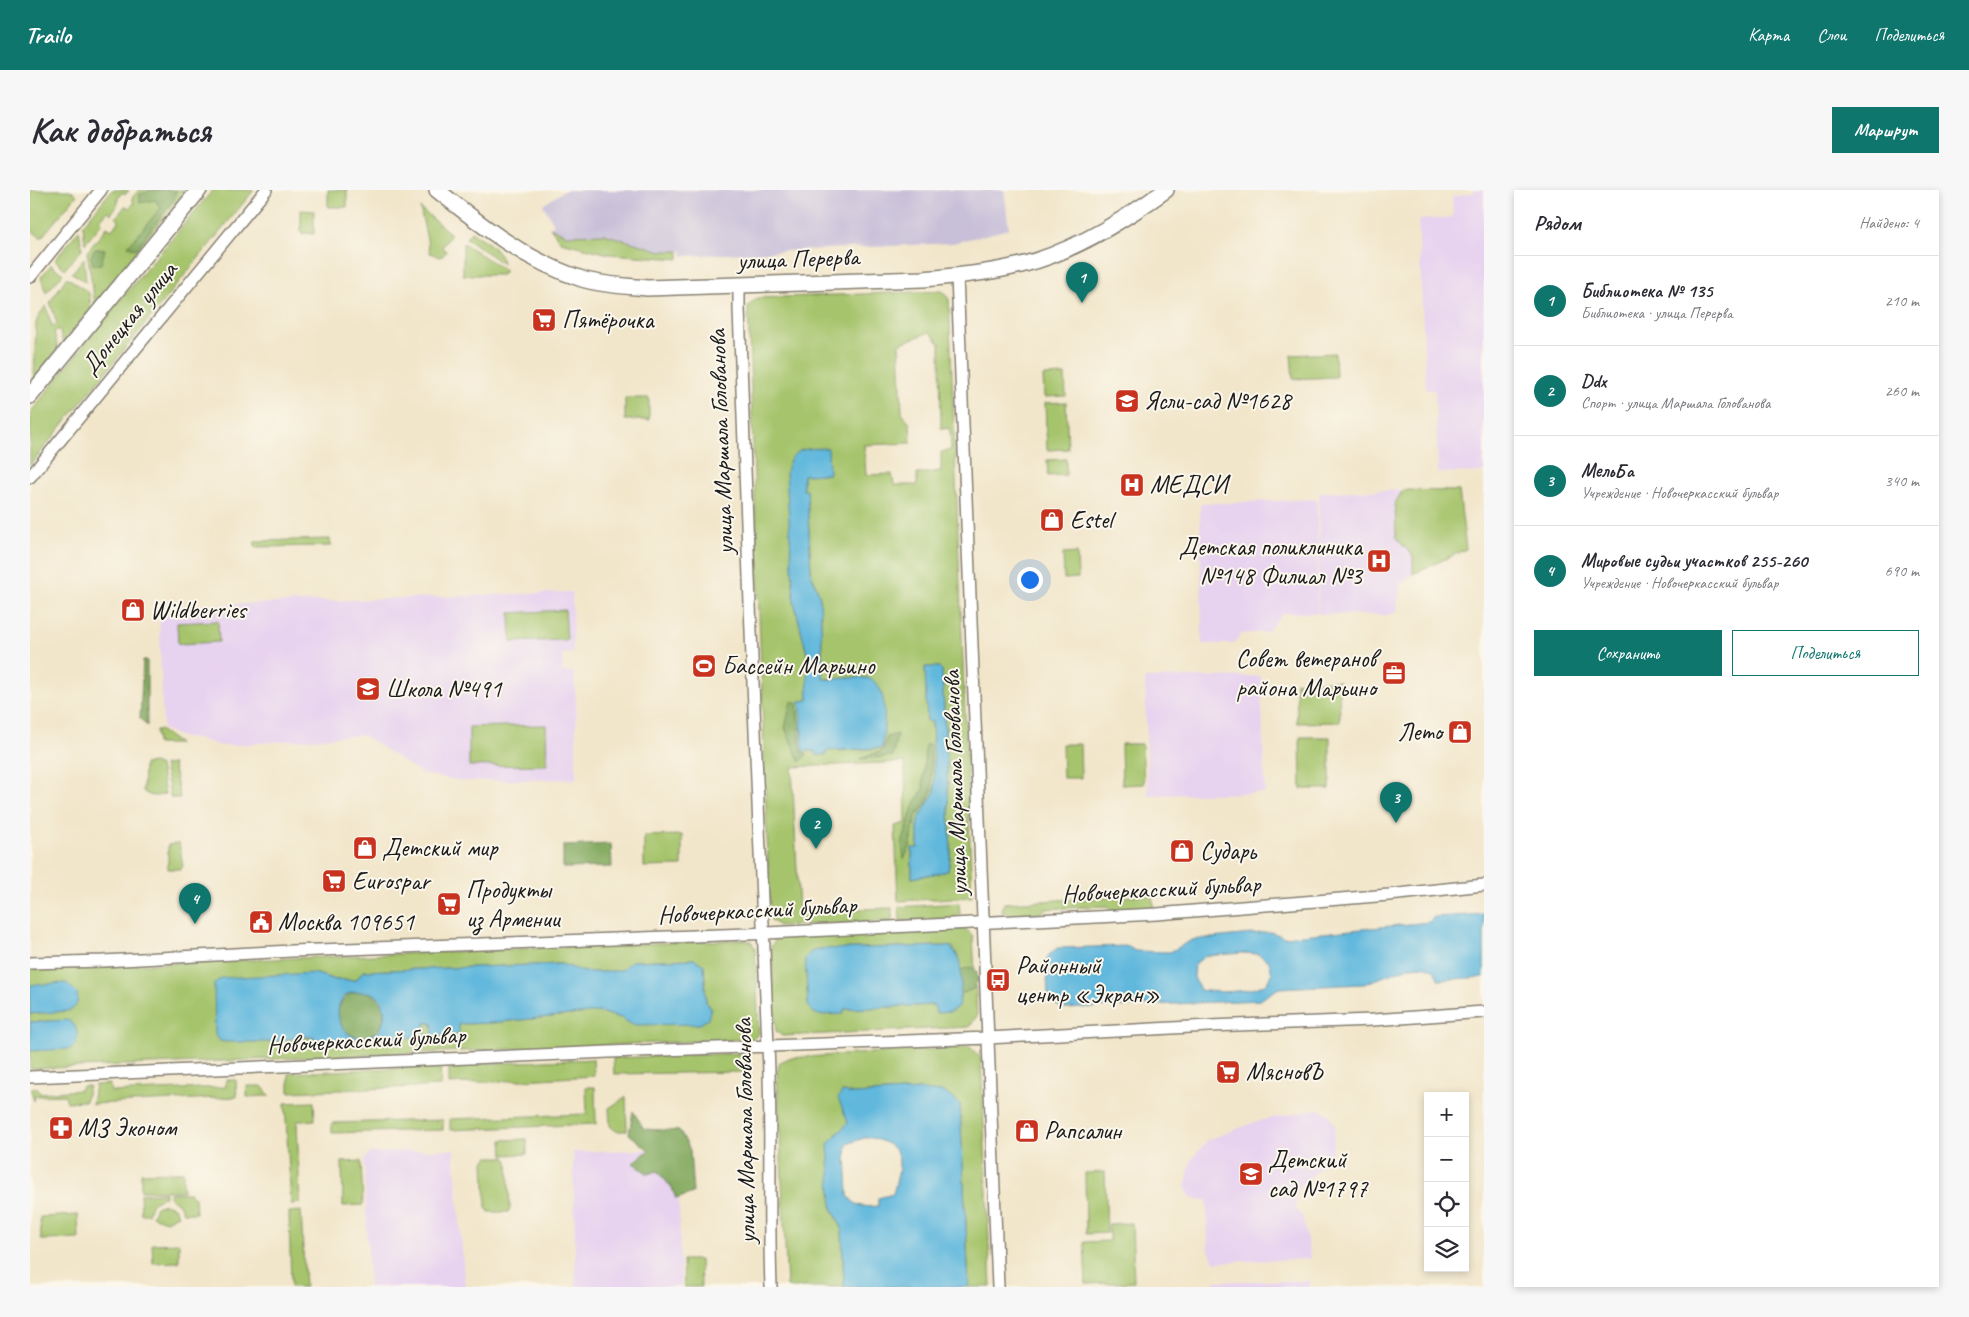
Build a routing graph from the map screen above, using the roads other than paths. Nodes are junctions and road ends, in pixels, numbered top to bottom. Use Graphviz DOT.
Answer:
graph roads {
  1 [pos="101,190"];
  2 [pos="198,190"];
  3 [pos="266,190"];
  4 [pos="438,190"];
  5 [pos="1166,190"];
  6 [pos="956,276"];
  7 [pos="30,277"];
  8 [pos="739,285"];
  9 [pos="30,396"];
  10 [pos="30,477"];
  11 [pos="1484,885"];
  12 [pos="983,921"];
  13 [pos="763,933"];
  14 [pos="30,963"];
  15 [pos="1484,1012"];
  16 [pos="988,1038"];
  17 [pos="768,1047"];
  18 [pos="30,1078"];
  19 [pos="771,1287"];
  20 [pos="998,1287"];
  1 -- 7 [label="street"];
  2 -- 9 [label="main road, Донецкая улица"];
  3 -- 10 [label="street, Донецкая улица"];
  4 -- 8 [label="main road, улица Перерва"];
  5 -- 6 [label="main road, улица Перерва"];
  6 -- 8 [label="main road, улица Перерва"];
  6 -- 12 [label="street, улица Маршала Голованова"];
  8 -- 13 [label="street, улица Маршала Голованова"];
  11 -- 12 [label="street, Новочеркасский бульвар"];
  12 -- 13 [label="street, Новочеркасский бульвар"];
  12 -- 16 [label="street, улица Маршала Голованова"];
  13 -- 14 [label="street, Новочеркасский бульвар"];
  13 -- 17 [label="street, улица Маршала Голованова"];
  15 -- 16 [label="street, Новочеркасский бульвар"];
  16 -- 17 [label="street, Новочеркасский бульвар"];
  16 -- 20 [label="street, улица Маршала Голованова"];
  17 -- 18 [label="street, Новочеркасский бульвар"];
  17 -- 19 [label="street, улица Маршала Голованова"];
}
